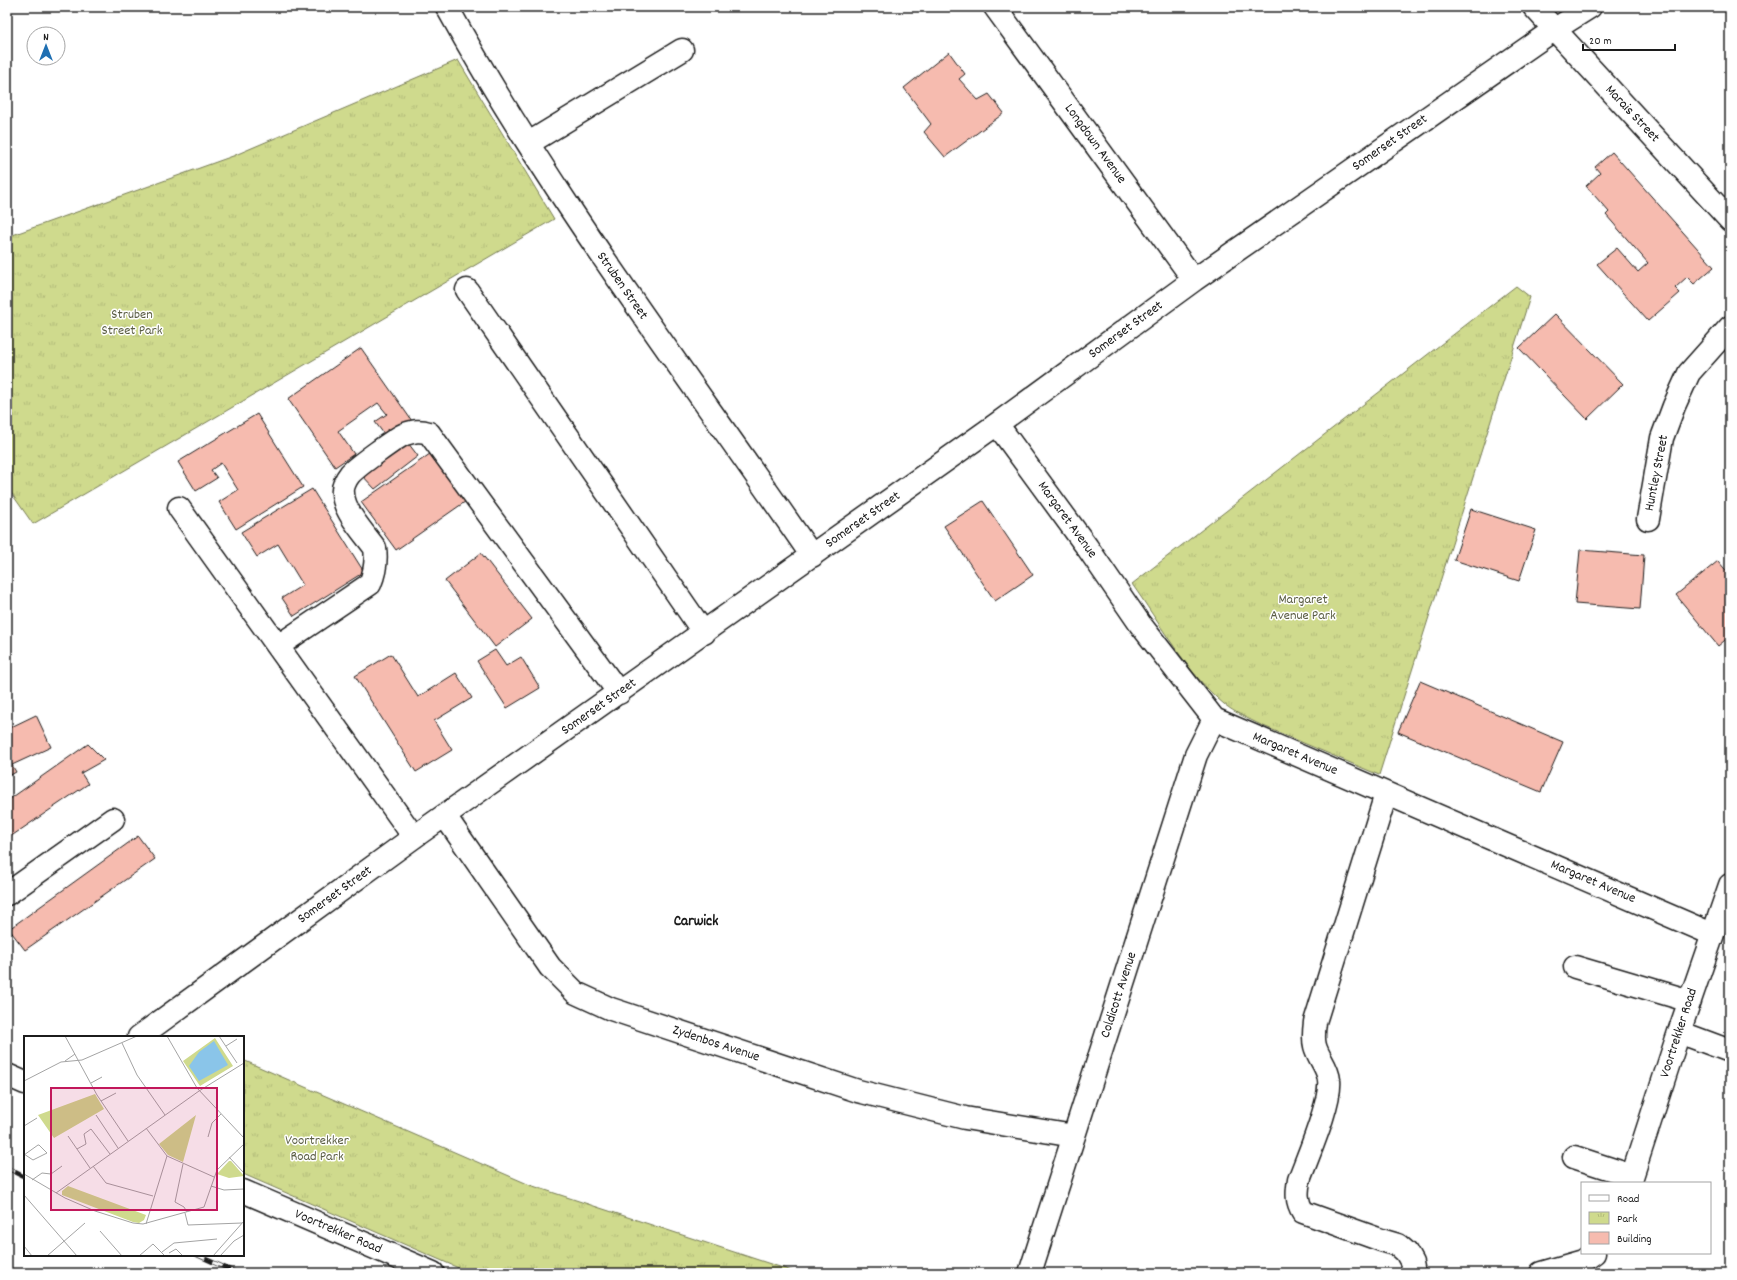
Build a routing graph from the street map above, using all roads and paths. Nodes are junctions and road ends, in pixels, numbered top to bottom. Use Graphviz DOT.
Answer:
graph roads {
  1 [pos="447,7"];
  2 [pos="995,7"];
  3 [pos="1534,7"];
  4 [pos="1590,7"];
  5 [pos="1554,29"];
  6 [pos="682,50"];
  7 [pos="529,143"];
  8 [pos="1730,220"];
  9 [pos="1194,280"];
  10 [pos="467,290"];
  11 [pos="1730,327"];
  12 [pos="997,424"];
  13 [pos="179,508"];
  14 [pos="1648,519"];
  15 [pos="812,556"];
  16 [pos="704,633"];
  17 [pos="278,646"];
  18 [pos="619,693"];
  19 [pos="1214,719"];
  20 [pos="1386,794"];
  21 [pos="445,816"];
  22 [pos="113,819"];
  23 [pos="414,837"];
  24 [pos="1730,885"];
  25 [pos="7,894"];
  26 [pos="1712,934"];
  27 [pos="1574,967"];
  28 [pos="1690,1002"];
  29 [pos="1679,1032"];
  30 [pos="140,1036"];
  31 [pos="1730,1051"];
  32 [pos="7,1075"];
  33 [pos="24,1083"];
  34 [pos="1074,1136"];
  35 [pos="1574,1158"];
  36 [pos="1631,1180"];
  37 [pos="244,1191"];
  38 [pos="1593,1254"];
  39 [pos="434,1273"];
  40 [pos="1030,1273"];
  41 [pos="1414,1273"];
  42 [pos="1541,1273"];
  1 -- 7 [label="street, Struben Street"];
  2 -- 9 [label="street, Longdown Avenue"];
  3 -- 5 [label="street, Marais Street"];
  4 -- 5 [label="street, Somerset Street"];
  5 -- 8 [label="street, Marais Street"];
  5 -- 9 [label="street, Somerset Street"];
  6 -- 7 [label="street"];
  7 -- 15 [label="street, Struben Street"];
  9 -- 12 [label="street, Somerset Street"];
  10 -- 16 [label="street"];
  11 -- 14 [label="street, Huntley Street"];
  12 -- 15 [label="street, Somerset Street"];
  12 -- 19 [label="street, Margaret Avenue"];
  13 -- 17 [label="street"];
  15 -- 16 [label="street, Somerset Street"];
  16 -- 18 [label="street, Somerset Street"];
  17 -- 18 [label="street"];
  17 -- 23 [label="street"];
  18 -- 21 [label="street, Somerset Street"];
  19 -- 20 [label="street, Margaret Avenue"];
  19 -- 34 [label="street, Coldicott Avenue"];
  20 -- 26 [label="street, Margaret Avenue"];
  20 -- 41 [label="street"];
  21 -- 23 [label="street, Somerset Street"];
  21 -- 34 [label="street, Zydenbos Avenue"];
  22 -- 25 [label="street"];
  23 -- 30 [label="street, Somerset Street"];
  24 -- 26 [label="street, Voortrekker Road"];
  26 -- 28 [label="street, Voortrekker Road"];
  27 -- 28 [label="street"];
  28 -- 29 [label="street, Voortrekker Road"];
  29 -- 31 [label="street"];
  29 -- 36 [label="street, Voortrekker Road"];
  32 -- 33 [label="street"];
  34 -- 40 [label="street, Coldicott Avenue"];
  35 -- 36 [label="street"];
  37 -- 39 [label="street, Voortrekker Road"];
  38 -- 42 [label="street"];
}
